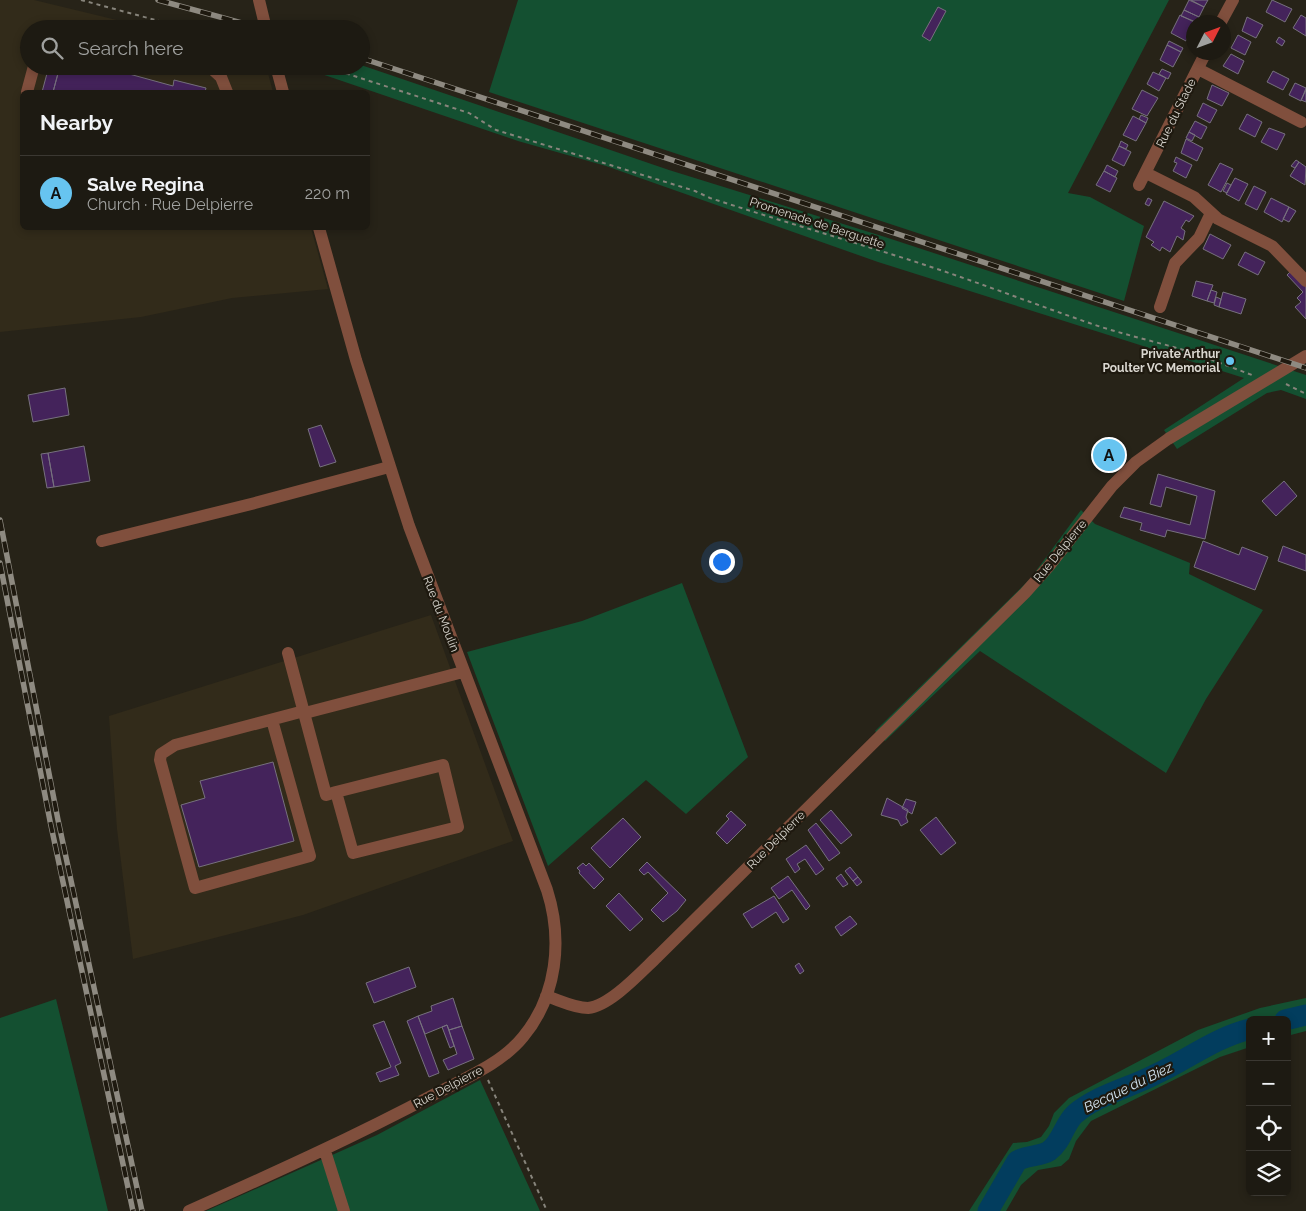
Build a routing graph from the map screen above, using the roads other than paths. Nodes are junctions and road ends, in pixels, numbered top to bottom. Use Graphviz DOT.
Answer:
graph roads {
  1 [pos="258,0"];
  2 [pos="1233,0"];
  3 [pos="1225,15"];
  4 [pos="264,20"];
  5 [pos="1202,60"];
  6 [pos="1198,69"];
  7 [pos="32,75"];
  8 [pos="220,75"];
  9 [pos="278,75"];
  10 [pos="28,90"];
  11 [pos="226,90"];
  12 [pos="282,90"];
  13 [pos="1301,122"];
  14 [pos="1146,173"];
  15 [pos="1140,186"];
  16 [pos="1211,213"];
  17 [pos="321,230"];
  18 [pos="1306,281"];
  19 [pos="1160,307"];
  20 [pos="1306,356"];
  21 [pos="389,467"];
  22 [pos="102,541"];
  23 [pos="288,654"];
  24 [pos="462,672"];
  25 [pos="304,712"];
  26 [pos="272,720"];
  27 [pos="336,792"];
  28 [pos="546,996"];
  29 [pos="325,1151"];
  30 [pos="189,1211"];
  31 [pos="344,1211"];
  1 -- 4 [label="street"];
  2 -- 3 [label="street"];
  5 -- 6 [label="street, Rue du Stade"];
  6 -- 13 [label="street"];
  6 -- 14 [label="street, Rue du Stade"];
  7 -- 10 [label="street"];
  8 -- 11 [label="street"];
  9 -- 12 [label="street"];
  14 -- 15 [label="street, Rue du Stade"];
  14 -- 16 [label="street"];
  16 -- 18 [label="street"];
  16 -- 19 [label="street"];
  17 -- 21 [label="street, Rue du Moulin"];
  20 -- 28 [label="street, Rue Delpierre"];
  21 -- 22 [label="street"];
  21 -- 24 [label="street, Rue du Moulin"];
  23 -- 25 [label="street"];
  24 -- 25 [label="street"];
  24 -- 28 [label="street, Rue du Moulin"];
  25 -- 26 [label="street"];
  25 -- 27 [label="street"];
  26 -- 26 [label="street"];
  27 -- 27 [label="street"];
  28 -- 29 [label="street, Rue Delpierre"];
  29 -- 30 [label="street, Rue Delpierre"];
  29 -- 31 [label="street"];
}
